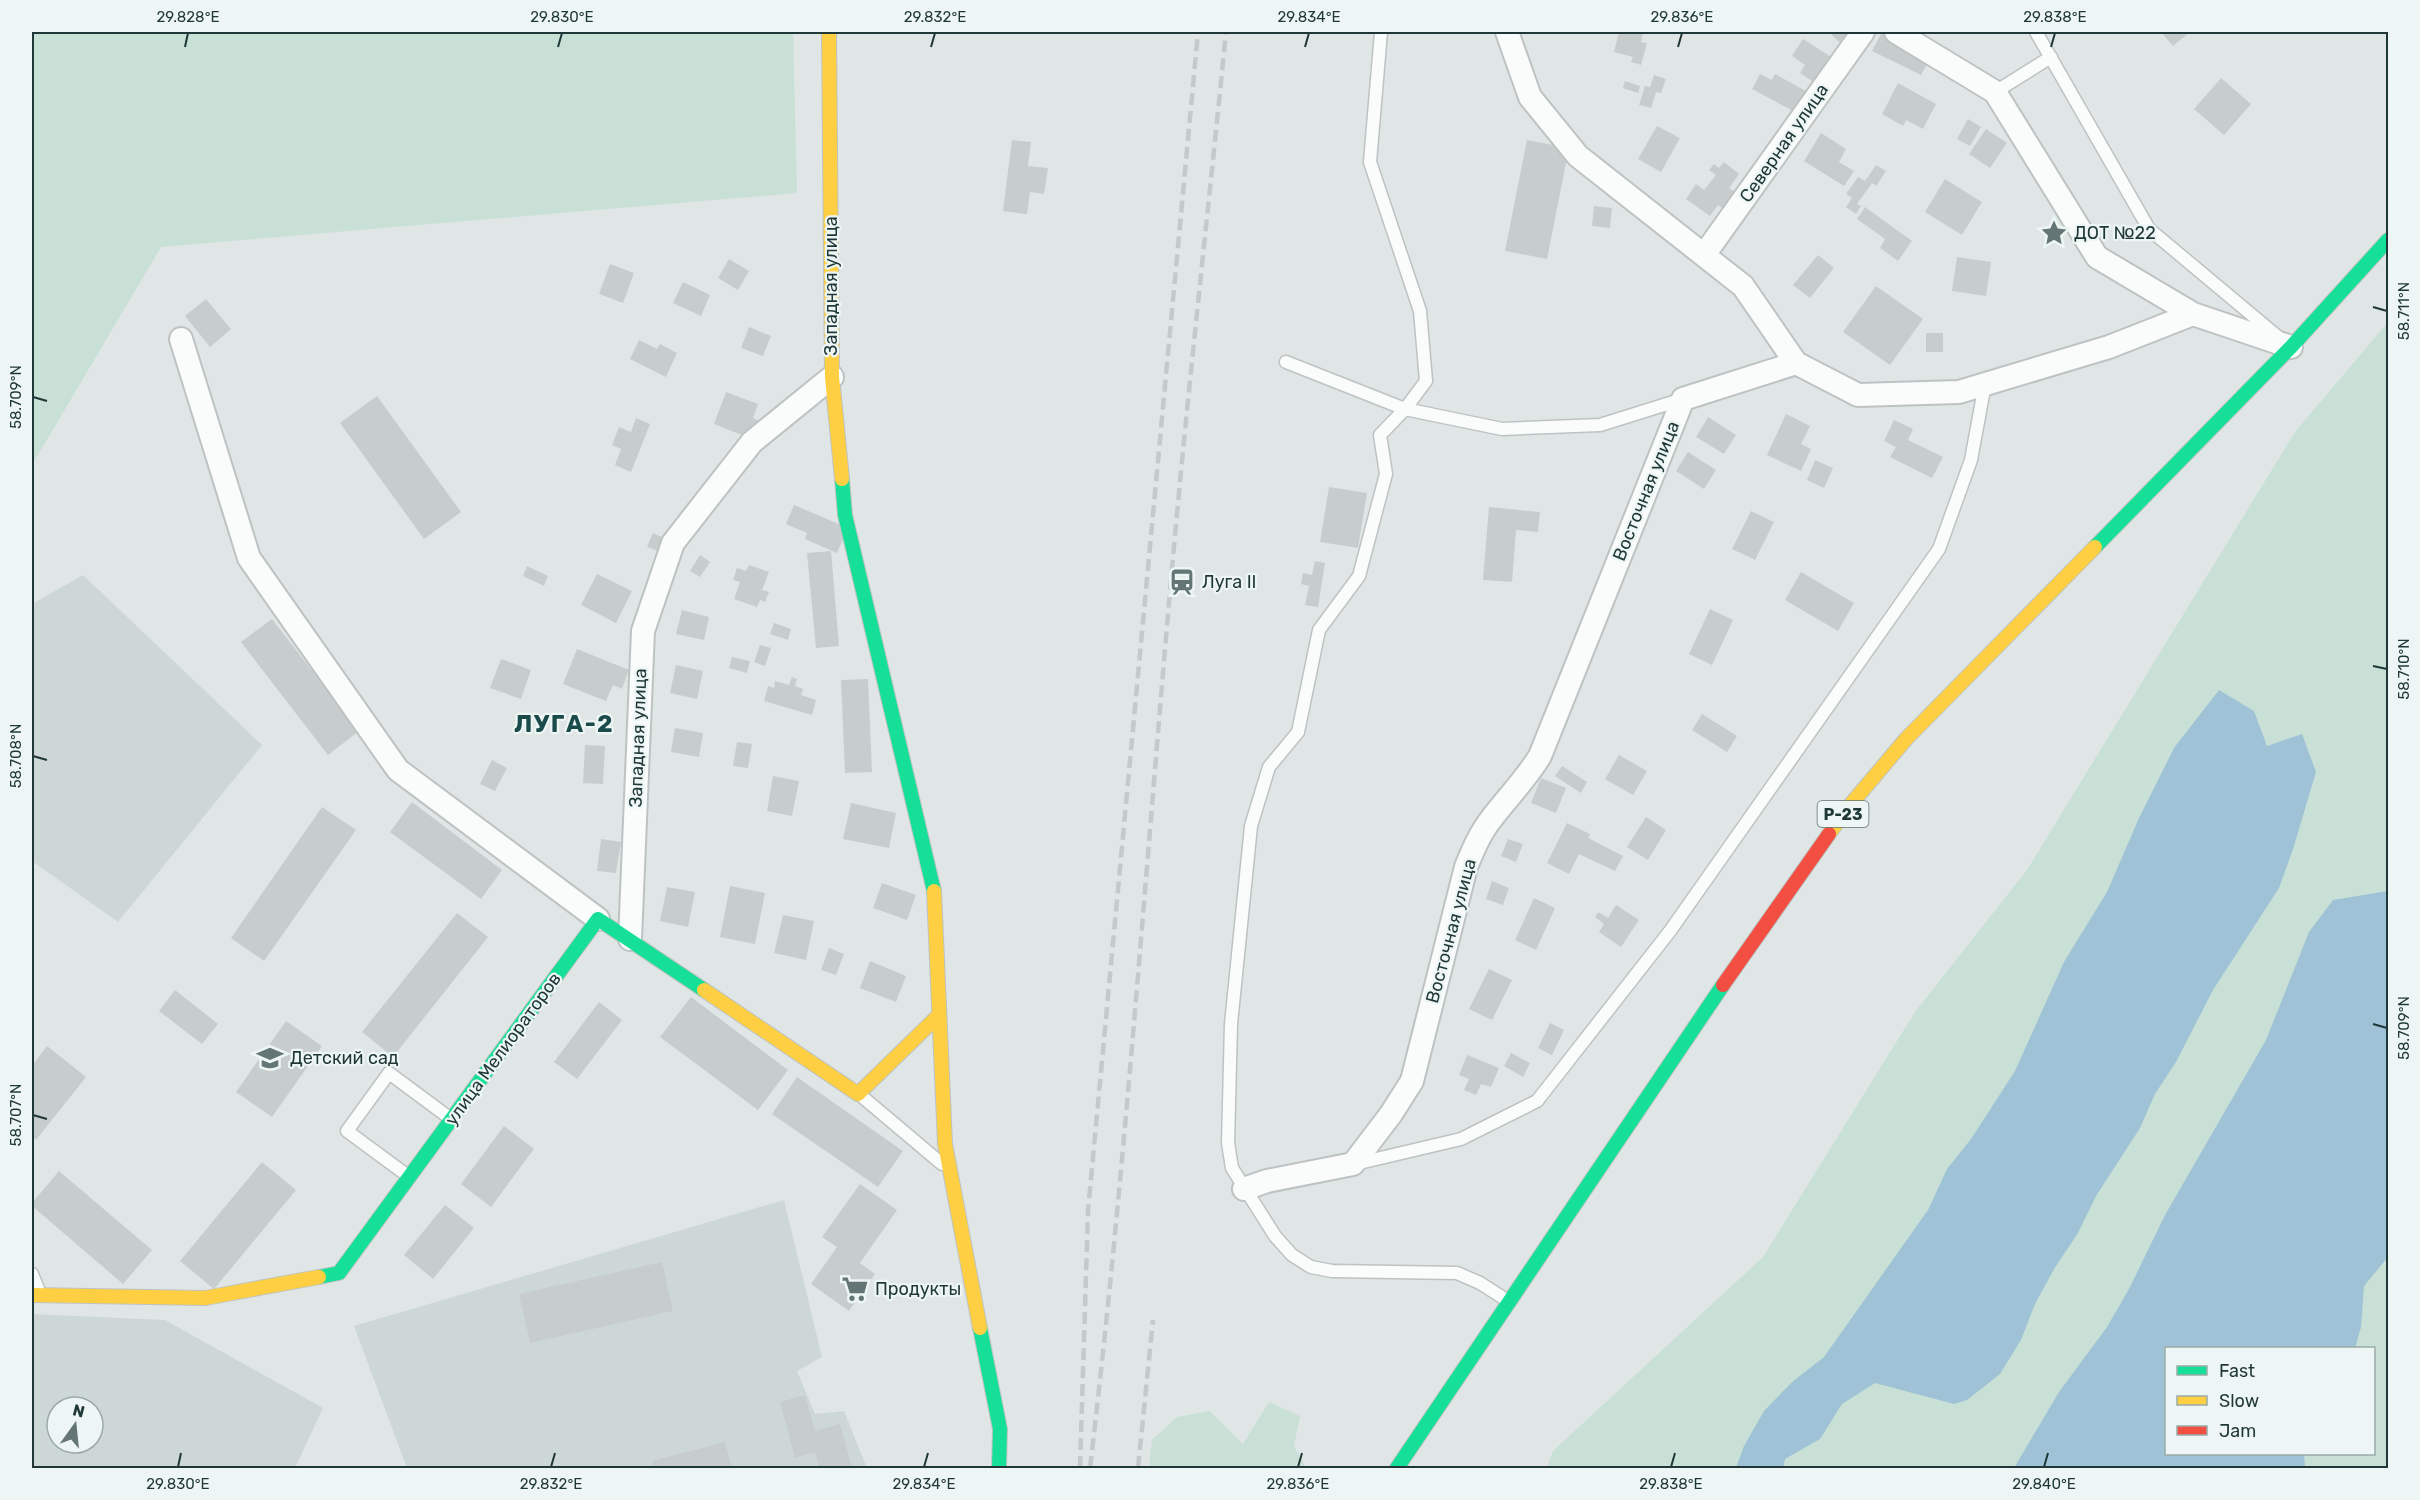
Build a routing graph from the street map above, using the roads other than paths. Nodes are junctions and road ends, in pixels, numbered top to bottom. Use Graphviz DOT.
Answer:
graph roads {
  1 [pos="829,32"];
  2 [pos="1381,32"];
  3 [pos="1507,32"];
  4 [pos="1863,32"];
  5 [pos="1896,32"];
  6 [pos="2036,32"];
  7 [pos="2050,57"];
  8 [pos="1995,92"];
  9 [pos="2388,240"];
  10 [pos="1704,255"];
  11 [pos="2193,314"];
  12 [pos="181,339"];
  13 [pos="2290,347"];
  14 [pos="1286,362"];
  15 [pos="1796,363"];
  16 [pos="832,377"];
  17 [pos="1985,384"];
  18 [pos="1683,399"];
  19 [pos="1405,409"];
  20 [pos="598,919"];
  21 [pos="630,939"];
  22 [pos="939,1015"];
  23 [pos="858,1094"];
  24 [pos="452,1119"];
  25 [pos="1353,1164"];
  26 [pos="950,1171"];
  27 [pos="409,1177"];
  28 [pos="1244,1189"];
  29 [pos="32,1274"];
  30 [pos="36,1295"];
  31 [pos="1509,1302"];
  32 [pos="999,1468"];
  33 [pos="1397,1468"];
  1 -- 16 [label="street, Западная улица"];
  2 -- 19 [label="lane"];
  3 -- 10 [label="street"];
  4 -- 10 [label="street, Северная улица"];
  5 -- 8 [label="street"];
  6 -- 7 [label="lane"];
  7 -- 8 [label="lane"];
  7 -- 13 [label="lane"];
  8 -- 11 [label="street"];
  9 -- 13 [label="street, Р-23"];
  10 -- 15 [label="street"];
  11 -- 13 [label="street"];
  11 -- 17 [label="street"];
  12 -- 20 [label="street"];
  13 -- 31 [label="street, Р-23"];
  14 -- 19 [label="lane"];
  15 -- 17 [label="street"];
  15 -- 18 [label="street"];
  16 -- 21 [label="street, Западная улица"];
  16 -- 22 [label="street"];
  17 -- 25 [label="lane"];
  18 -- 19 [label="lane"];
  18 -- 25 [label="street, Восточная улица"];
  19 -- 28 [label="lane"];
  20 -- 21 [label="street"];
  20 -- 24 [label="street, улица Мелиораторов"];
  21 -- 23 [label="street"];
  22 -- 23 [label="street"];
  22 -- 26 [label="street"];
  23 -- 26 [label="lane"];
  24 -- 27 [label="street, улица Мелиораторов"];
  24 -- 27 [label="lane"];
  25 -- 28 [label="street"];
  26 -- 32 [label="street"];
  27 -- 30 [label="street, улица Мелиораторов"];
  28 -- 31 [label="lane"];
  29 -- 30 [label="lane"];
  31 -- 33 [label="street, Р-23"];
}
